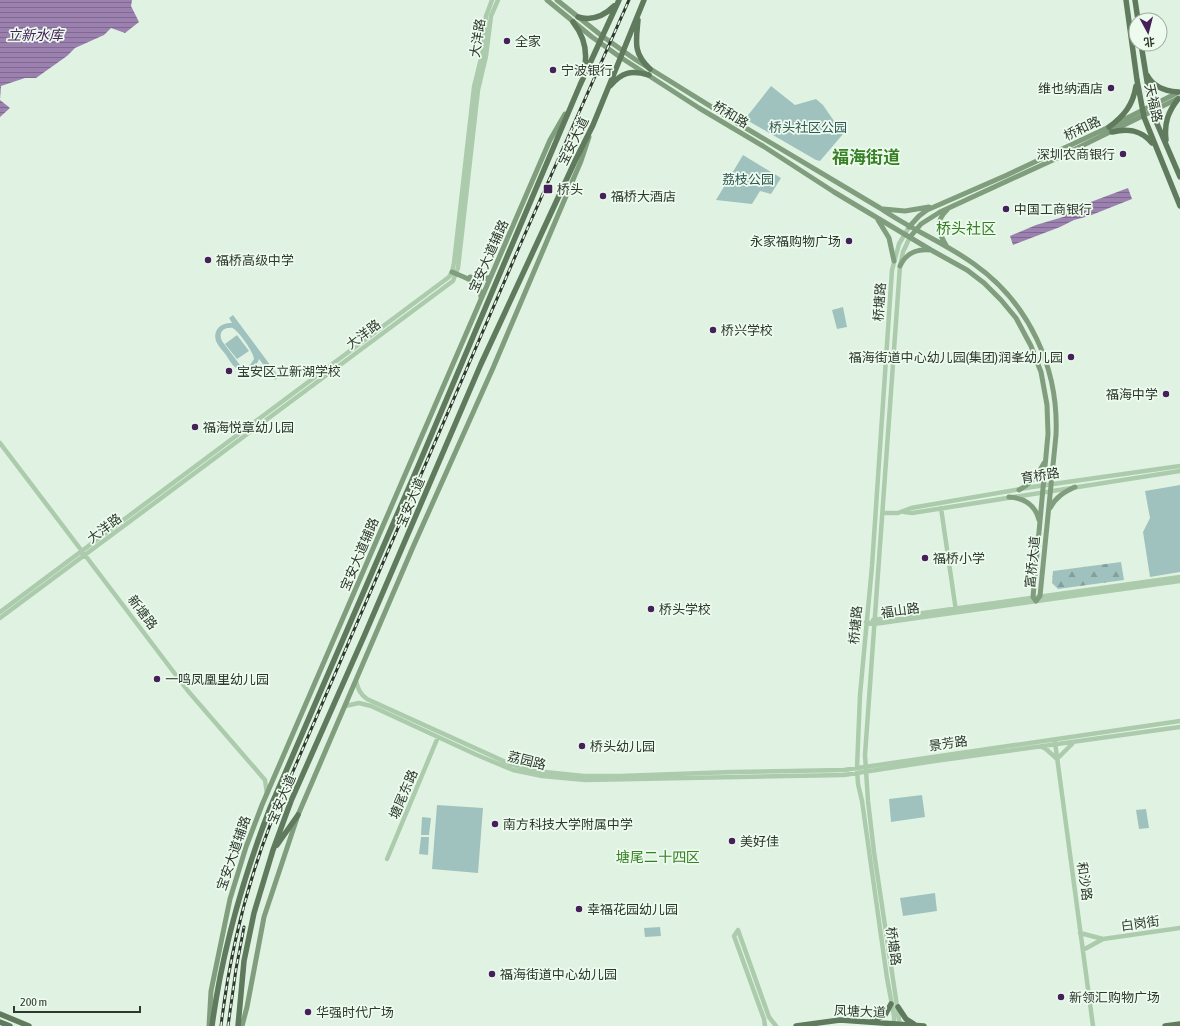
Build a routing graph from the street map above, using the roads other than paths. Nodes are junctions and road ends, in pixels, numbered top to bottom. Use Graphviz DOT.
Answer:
graph roads {
  1 [pos="492,0"];
  2 [pos="498,0"];
  3 [pos="547,0"];
  4 [pos="557,0"];
  5 [pos="1126,0"];
  6 [pos="1135,0"];
  7 [pos="644,1"];
  8 [pos="618,2"];
  9 [pos="1137,12"];
  10 [pos="639,13"];
  11 [pos="578,17"];
  12 [pos="573,22"];
  13 [pos="602,36"];
  14 [pos="599,43"];
  15 [pos="623,51"];
  16 [pos="1142,52"];
  17 [pos="620,57"];
  18 [pos="650,69"];
  19 [pos="1145,70"];
  20 [pos="649,75"];
  21 [pos="1137,80"];
  22 [pos="580,85"];
  23 [pos="607,90"];
  24 [pos="1179,95"];
  25 [pos="572,104"];
  26 [pos="1151,109"];
  27 [pos="1143,114"];
  28 [pos="593,125"];
  29 [pos="1111,129"];
  30 [pos="1166,144"];
  31 [pos="1155,146"];
  32 [pos="1180,177"];
  33 [pos="861,197"];
  34 [pos="855,205"];
  35 [pos="938,205"];
  36 [pos="1180,206"];
  37 [pos="880,208"];
  38 [pos="950,208"];
  39 [pos="876,218"];
  40 [pos="909,227"];
  41 [pos="915,230"];
  42 [pos="904,234"];
  43 [pos="910,237"];
  44 [pos="947,248"];
  45 [pos="931,250"];
  46 [pos="962,257"];
  47 [pos="894,261"];
  48 [pos="958,264"];
  49 [pos="900,266"];
  50 [pos="455,272"];
  51 [pos="490,277"];
  52 [pos="482,298"];
  53 [pos="1048,434"];
  54 [pos="1056,435"];
  55 [pos="0,443"];
  56 [pos="1046,458"];
  57 [pos="1180,466"];
  58 [pos="1180,471"];
  59 [pos="1051,485"];
  60 [pos="1043,486"];
  61 [pos="1075,487"];
  62 [pos="1019,490"];
  63 [pos="1051,491"];
  64 [pos="1043,492"];
  65 [pos="1009,497"];
  66 [pos="941,508"];
  67 [pos="883,512"];
  68 [pos="904,512"];
  69 [pos="1048,512"];
  70 [pos="1039,526"];
  71 [pos="84,553"];
  72 [pos="1180,577"];
  73 [pos="1180,581"];
  74 [pos="1040,596"];
  75 [pos="1034,600"];
  76 [pos="956,610"];
  77 [pos="0,612"];
  78 [pos="0,618"];
  79 [pos="866,622"];
  80 [pos="874,622"];
  81 [pos="356,681"];
  82 [pos="345,706"];
  83 [pos="1180,721"];
  84 [pos="1180,727"];
  85 [pos="438,737"];
  86 [pos="1055,742"];
  87 [pos="1075,742"];
  88 [pos="1042,747"];
  89 [pos="1057,759"];
  90 [pos="865,769"];
  91 [pos="857,770"];
  92 [pos="717,775"];
  93 [pos="266,794"];
  94 [pos="298,815"];
  95 [pos="273,850"];
  96 [pos="387,859"];
  97 [pos="1180,928"];
  98 [pos="1080,933"];
  99 [pos="1104,939"];
  100 [pos="1083,950"];
  101 [pos="891,1004"];
  102 [pos="898,1007"];
  103 [pos="0,1014"];
  104 [pos="0,1022"];
  105 [pos="870,1022"];
  106 [pos="1180,1024"];
  107 [pos="897,1025"];
  108 [pos="10,1026"];
  109 [pos="29,1026"];
  110 [pos="211,1026"];
  111 [pos="238,1026"];
  112 [pos="242,1026"];
  113 [pos="765,1026"];
  114 [pos="776,1026"];
  115 [pos="796,1026"];
  116 [pos="918,1026"];
  117 [pos="924,1026"];
  118 [pos="1093,1026"];
  119 [pos="1165,1026"];
  1 -- 50 [label="street, 大洋路"];
  2 -- 50 [label="street, 大洋路"];
  3 -- 12 [label="main road, 桥和路"];
  4 -- 11 [label="main road, 桥和路"];
  5 -- 21 [label="main road, 天福路"];
  6 -- 9 [label="main road"];
  7 -- 10 [label="main road, 宝安大道"];
  8 -- 11 [label="main road"];
  8 -- 13 [label="main road, 宝安大道"];
  10 -- 15 [label="main road, 宝安大道"];
  10 -- 18 [label="main road"];
  11 -- 13 [label="main road, 桥和路"];
  12 -- 14 [label="main road, 桥和路"];
  12 -- 22 [label="main road"];
  13 -- 14 [label="main road, 宝安大道"];
  13 -- 15 [label="main road, 桥和路"];
  14 -- 17 [label="main road, 桥和路"];
  14 -- 22 [label="main road, 宝安大道"];
  15 -- 17 [label="main road, 宝安大道"];
  15 -- 18 [label="main road, 桥和路"];
  16 -- 19 [label="main road, 天福路"];
  17 -- 20 [label="main road, 桥和路"];
  17 -- 23 [label="main road, 宝安大道"];
  18 -- 33 [label="main road, 桥和路"];
  19 -- 24 [label="main road"];
  19 -- 26 [label="main road, 天福路"];
  20 -- 23 [label="main road"];
  20 -- 34 [label="main road, 桥和路"];
  21 -- 27 [label="main road, 天福路"];
  21 -- 29 [label="main road"];
  22 -- 25 [label="main road, 宝安大道"];
  23 -- 28 [label="main road, 宝安大道"];
  24 -- 26 [label="main road, 桥和路"];
  24 -- 30 [label="main road"];
  25 -- 51 [label="main road, 宝安大道辅路"];
  25 -- 110 [label="main road, 宝安大道"];
  26 -- 27 [label="main road, 桥和路"];
  26 -- 30 [label="main road, 天福路"];
  27 -- 29 [label="main road, 桥和路"];
  27 -- 31 [label="main road, 天福路"];
  28 -- 81 [label="main road"];
  28 -- 95 [label="main road, 宝安大道"];
  29 -- 31 [label="main road"];
  29 -- 35 [label="main road, 桥和路"];
  29 -- 38 [label="main road, 桥和路"];
  30 -- 32 [label="main road, 天福路"];
  31 -- 36 [label="main road, 天福路"];
  33 -- 34 [label="main road"];
  33 -- 37 [label="main road, 桥和路"];
  34 -- 39 [label="main road, 桥和路"];
  35 -- 37 [label="main road"];
  35 -- 40 [label="main road, 桥和路"];
  37 -- 40 [label="main road, 桥和路"];
  38 -- 41 [label="main road, 桥和路"];
  38 -- 44 [label="main road"];
  39 -- 42 [label="main road, 桥和路"];
  39 -- 47 [label="main road"];
  40 -- 41 [label="main road, 桥和路"];
  40 -- 42 [label="street, 桥塘路"];
  41 -- 43 [label="main road, 桥塘路"];
  41 -- 44 [label="main road, 富桥大道"];
  42 -- 43 [label="main road, 桥和路"];
  42 -- 47 [label="street, 桥塘路"];
  43 -- 45 [label="main road, 富桥大道"];
  43 -- 49 [label="street, 桥塘路"];
  44 -- 46 [label="main road, 富桥大道"];
  45 -- 48 [label="main road, 富桥大道"];
  45 -- 49 [label="main road"];
  46 -- 48 [label="main road"];
  46 -- 54 [label="main road, 富桥大道"];
  47 -- 79 [label="street, 桥塘路"];
  48 -- 53 [label="main road, 富桥大道"];
  49 -- 67 [label="street, 桥塘路"];
  50 -- 51 [label="main road"];
  50 -- 52 [label="main road"];
  50 -- 71 [label="street, 大洋路"];
  51 -- 52 [label="main road, 宝安大道辅路"];
  52 -- 93 [label="main road, 宝安大道辅路"];
  53 -- 54 [label="street"];
  53 -- 56 [label="main road, 富桥大道"];
  54 -- 59 [label="main road, 富桥大道"];
  55 -- 71 [label="street, 新塘路"];
  56 -- 60 [label="main road, 富桥大道"];
  56 -- 62 [label="main road"];
  57 -- 59 [label="street, 育桥路"];
  58 -- 61 [label="street, 育桥路"];
  59 -- 60 [label="street, 育桥路"];
  59 -- 63 [label="main road, 富桥大道"];
  60 -- 62 [label="street, 育桥路"];
  60 -- 64 [label="main road, 富桥大道"];
  61 -- 63 [label="street, 育桥路"];
  61 -- 69 [label="main road"];
  62 -- 68 [label="street, 育桥路"];
  63 -- 64 [label="street, 育桥路"];
  63 -- 69 [label="main road, 富桥大道"];
  64 -- 65 [label="street, 育桥路"];
  64 -- 70 [label="main road, 富桥大道"];
  65 -- 66 [label="street, 育桥路"];
  65 -- 70 [label="main road"];
  66 -- 68 [label="street, 育桥路"];
  66 -- 76 [label="street"];
  67 -- 68 [label="street, 育桥路"];
  67 -- 80 [label="street, 桥塘路"];
  69 -- 74 [label="main road, 富桥大道"];
  70 -- 75 [label="main road, 富桥大道"];
  71 -- 77 [label="street, 大洋路"];
  71 -- 78 [label="street, 大洋路"];
  71 -- 93 [label="street, 新塘路"];
  72 -- 74 [label="street"];
  73 -- 75 [label="street, 福山路"];
  74 -- 75 [label="main road, 富桥大道"];
  75 -- 76 [label="street, 福山路"];
  76 -- 80 [label="street, 福山路"];
  79 -- 80 [label="street, 福山路"];
  79 -- 91 [label="street, 桥塘路"];
  80 -- 90 [label="street, 桥塘路"];
  81 -- 82 [label="main road"];
  81 -- 92 [label="street, 荔园路"];
  82 -- 85 [label="street, 荔园路"];
  82 -- 94 [label="main road"];
  83 -- 86 [label="street, 景芳路"];
  84 -- 87 [label="street, 景芳路"];
  85 -- 92 [label="street, 荔园路"];
  85 -- 96 [label="street, 塘尾东路"];
  86 -- 87 [label="street, 景芳路"];
  86 -- 88 [label="street, 景芳路"];
  86 -- 89 [label="street, 和沙路"];
  86 -- 90 [label="street, 景芳路"];
  87 -- 89 [label="street"];
  88 -- 89 [label="street"];
  88 -- 90 [label="street, 景芳路"];
  89 -- 98 [label="street, 和沙路"];
  90 -- 91 [label="street, 景芳路"];
  90 -- 102 [label="street, 桥塘路"];
  91 -- 92 [label="street, 景芳路"];
  91 -- 101 [label="street, 桥塘路"];
  93 -- 110 [label="main road, 宝安大道辅路"];
  94 -- 95 [label="main road"];
  94 -- 112 [label="main road"];
  95 -- 111 [label="main road, 宝安大道"];
  97 -- 99 [label="street, 白岗街"];
  98 -- 99 [label="street"];
  98 -- 100 [label="street, 和沙路"];
  99 -- 100 [label="street"];
  100 -- 118 [label="street, 和沙路"];
  101 -- 105 [label="main road"];
  101 -- 107 [label="street, 桥塘路"];
  102 -- 107 [label="street, 桥塘路"];
  102 -- 116 [label="main road"];
  103 -- 109 [label="main road"];
  104 -- 108 [label="main road"];
  105 -- 107 [label="main road, 凤塘大道"];
  105 -- 115 [label="main road, 凤塘大道"];
  106 -- 119 [label="main road"];
  107 -- 116 [label="main road, 凤塘大道"];
  113 -- 114 [label="street"];
  116 -- 117 [label="main road, 凤塘大道"];
}
